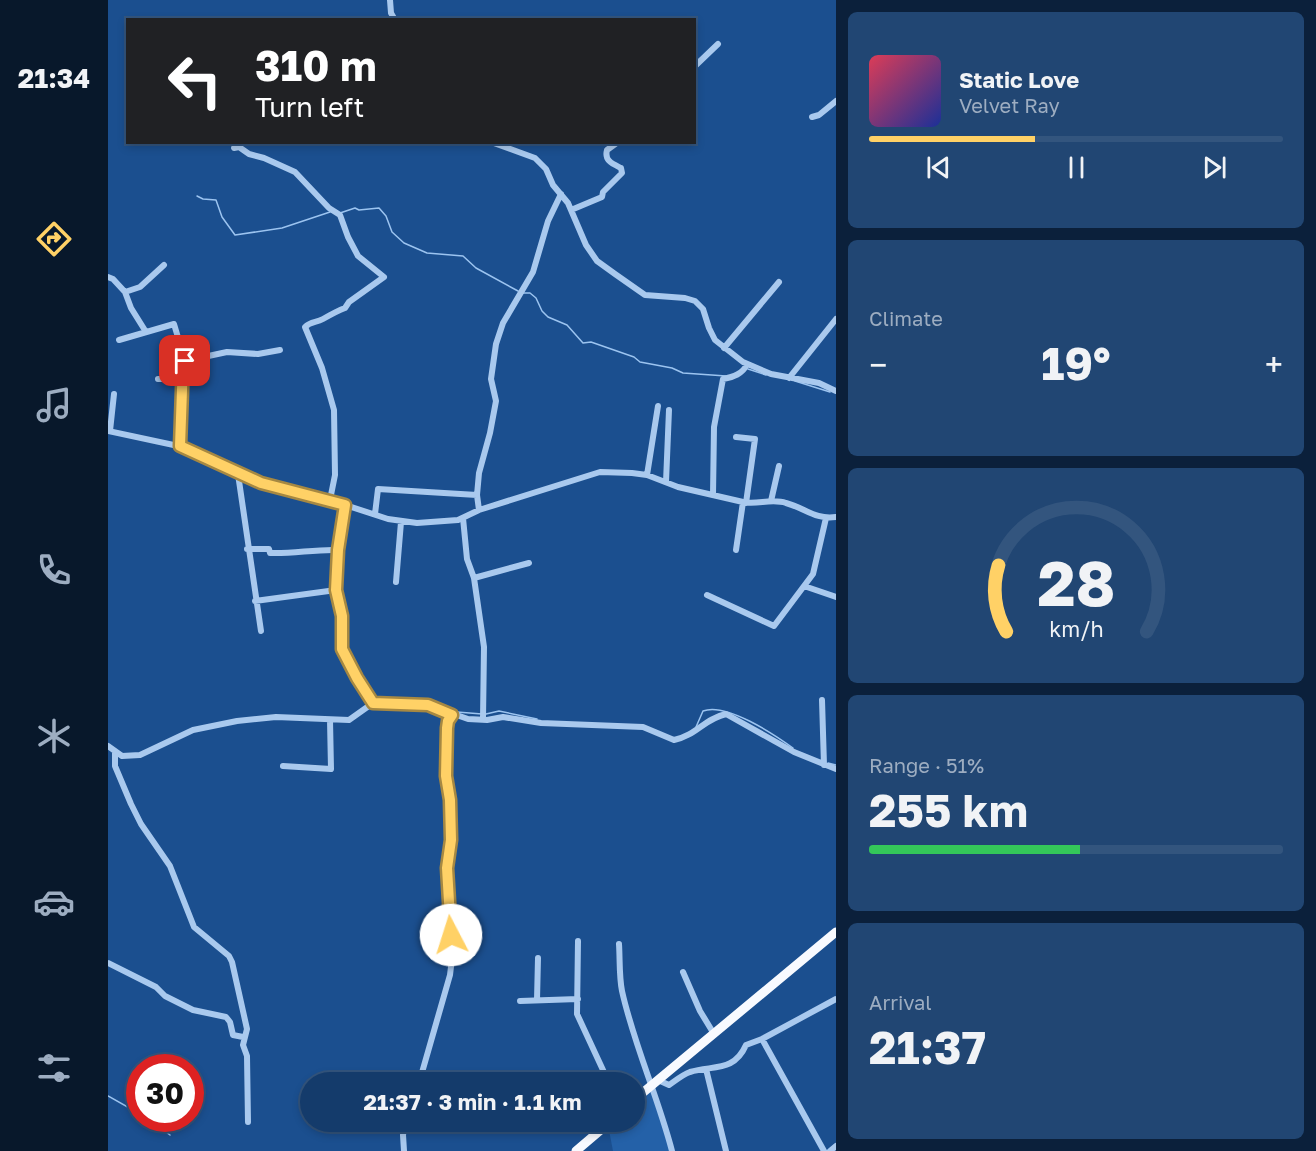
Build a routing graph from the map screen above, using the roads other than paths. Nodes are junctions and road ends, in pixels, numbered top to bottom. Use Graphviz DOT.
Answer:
graph roads {
  1 [pos="390,0"];
  2 [pos="392,18"];
  3 [pos="718,44"];
  4 [pos="696,65"];
  5 [pos="836,101"];
  6 [pos="812,117"];
  7 [pos="496,144"];
  8 [pos="615,144"];
  9 [pos="234,148"];
  10 [pos="561,194"];
  11 [pos="571,210"];
  12 [pos="164,265"];
  13 [pos="108,277"];
  14 [pos="779,282"];
  15 [pos="125,292"];
  16 [pos="836,319"];
  17 [pos="146,333"];
  18 [pos="119,340"];
  19 [pos="724,348"];
  20 [pos="280,351"];
  21 [pos="185,361"];
  22 [pos="747,364"];
  23 [pos="789,378"];
  24 [pos="158,379"];
  25 [pos="182,379"];
  26 [pos="836,391"];
  27 [pos="114,394"];
  28 [pos="658,406"];
  29 [pos="669,410"];
  30 [pos="109,431"];
  31 [pos="736,436"];
  32 [pos="180,446"];
  33 [pos="779,466"];
  34 [pos="238,474"];
  35 [pos="647,475"];
  36 [pos="666,482"];
  37 [pos="477,495"];
  38 [pos="713,495"];
  39 [pos="330,500"];
  40 [pos="771,501"];
  41 [pos="744,502"];
  42 [pos="345,505"];
  43 [pos="479,510"];
  44 [pos="375,514"];
  45 [pos="836,517"];
  46 [pos="463,518"];
  47 [pos="826,518"];
  48 [pos="401,522"];
  49 [pos="248,549"];
  50 [pos="338,550"];
  51 [pos="736,550"];
  52 [pos="529,563"];
  53 [pos="474,578"];
  54 [pos="396,582"];
  55 [pos="804,586"];
  56 [pos="336,590"];
  57 [pos="707,595"];
  58 [pos="836,597"];
  59 [pos="255,601"];
  60 [pos="261,631"];
  61 [pos="822,700"];
  62 [pos="373,703"];
  63 [pos="452,715"];
  64 [pos="483,719"];
  65 [pos="330,720"];
  66 [pos="108,746"];
  67 [pos="115,752"];
  68 [pos="108,757"];
  69 [pos="824,765"];
  70 [pos="283,766"];
  71 [pos="836,769"];
  72 [pos="836,932"];
  73 [pos="578,941"];
  74 [pos="619,944"];
  75 [pos="538,958"];
  76 [pos="108,963"];
  77 [pos="683,972"];
  78 [pos="578,999"];
  79 [pos="836,999"];
  80 [pos="537,1000"];
  81 [pos="519,1001"];
  82 [pos="714,1034"];
  83 [pos="243,1037"];
  84 [pos="762,1039"];
  85 [pos="706,1070"];
  86 [pos="422,1072"];
  87 [pos="604,1072"];
  88 [pos="655,1083"];
  89 [pos="645,1091"];
  90 [pos="248,1122"];
  91 [pos="404,1132"];
  92 [pos="598,1132"];
  93 [pos="836,1146"];
  94 [pos="404,1151"];
  95 [pos="576,1151"];
  96 [pos="672,1151"];
  97 [pos="726,1151"];
  98 [pos="824,1151"];
  99 [pos="830,1151"];
  1 -- 2 [label="street"];
  3 -- 4 [label="street"];
  5 -- 6 [label="street"];
  7 -- 10 [label="street"];
  8 -- 11 [label="street"];
  9 -- 39 [label="street"];
  10 -- 11 [label="street"];
  10 -- 37 [label="street"];
  11 -- 19 [label="street"];
  12 -- 15 [label="street"];
  13 -- 15 [label="street"];
  14 -- 19 [label="street"];
  15 -- 17 [label="street"];
  16 -- 23 [label="street"];
  17 -- 18 [label="street"];
  17 -- 21 [label="street"];
  19 -- 22 [label="street"];
  20 -- 21 [label="street"];
  21 -- 25 [label="street"];
  22 -- 23 [label="street"];
  22 -- 38 [label="street"];
  23 -- 26 [label="street"];
  24 -- 25 [label="street"];
  25 -- 32 [label="street"];
  27 -- 30 [label="street"];
  28 -- 35 [label="street"];
  29 -- 36 [label="street"];
  30 -- 32 [label="street"];
  31 -- 41 [label="street"];
  32 -- 34 [label="street"];
  33 -- 40 [label="street"];
  34 -- 39 [label="street"];
  34 -- 49 [label="street"];
  35 -- 36 [label="street"];
  35 -- 43 [label="street"];
  36 -- 38 [label="street"];
  37 -- 43 [label="street"];
  37 -- 44 [label="street"];
  38 -- 41 [label="street"];
  39 -- 42 [label="street"];
  40 -- 41 [label="street"];
  40 -- 47 [label="street"];
  41 -- 51 [label="street"];
  42 -- 44 [label="street"];
  42 -- 50 [label="street"];
  43 -- 46 [label="street"];
  44 -- 48 [label="street"];
  45 -- 47 [label="street"];
  46 -- 48 [label="street"];
  46 -- 53 [label="street"];
  47 -- 55 [label="street"];
  48 -- 54 [label="street"];
  49 -- 50 [label="street"];
  49 -- 59 [label="street"];
  50 -- 56 [label="street"];
  52 -- 53 [label="street"];
  53 -- 64 [label="street"];
  55 -- 57 [label="street"];
  55 -- 58 [label="street"];
  56 -- 59 [label="street"];
  56 -- 62 [label="street"];
  59 -- 60 [label="street"];
  61 -- 69 [label="street"];
  62 -- 63 [label="street"];
  62 -- 65 [label="street"];
  63 -- 64 [label="street"];
  63 -- 86 [label="street"];
  64 -- 69 [label="street"];
  65 -- 67 [label="street"];
  65 -- 70 [label="street"];
  66 -- 67 [label="street"];
  67 -- 68 [label="street"];
  67 -- 83 [label="street"];
  69 -- 71 [label="street"];
  72 -- 82 [label="highway"];
  73 -- 78 [label="street"];
  74 -- 88 [label="street"];
  75 -- 80 [label="street"];
  76 -- 83 [label="street"];
  77 -- 82 [label="street"];
  78 -- 80 [label="street"];
  78 -- 87 [label="street"];
  79 -- 84 [label="street"];
  80 -- 81 [label="street"];
  82 -- 88 [label="highway"];
  83 -- 90 [label="street"];
  84 -- 85 [label="street"];
  84 -- 98 [label="street"];
  85 -- 88 [label="street"];
  85 -- 97 [label="street"];
  88 -- 89 [label="highway"];
  88 -- 96 [label="street"];
  91 -- 94 [label="street"];
  92 -- 95 [label="highway"];
  93 -- 99 [label="street"];
}
